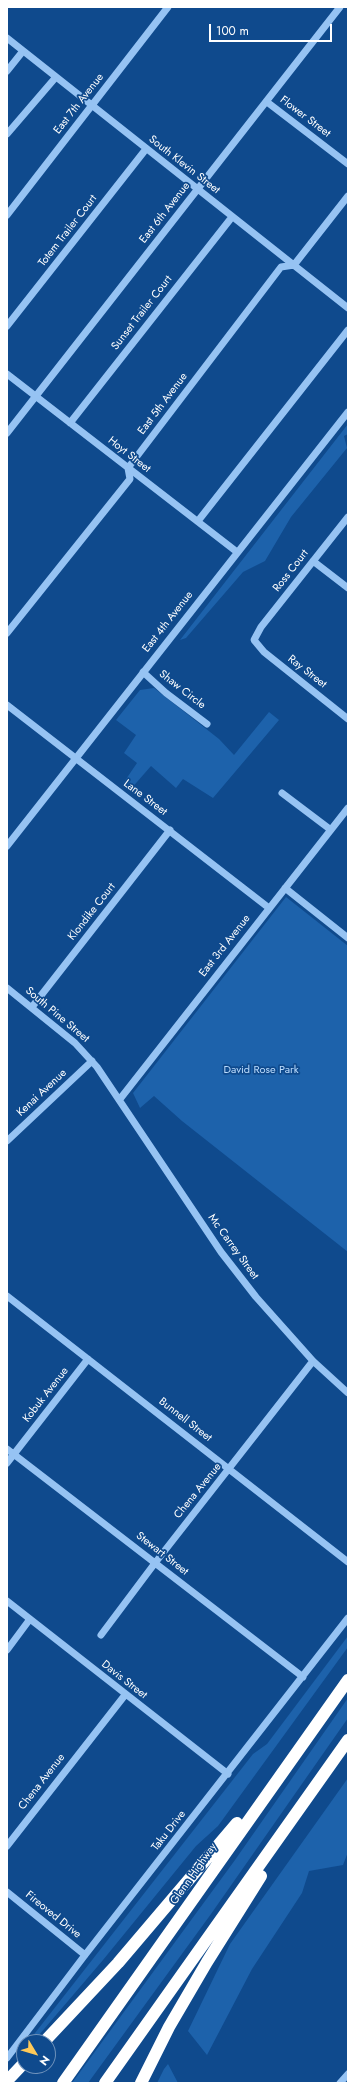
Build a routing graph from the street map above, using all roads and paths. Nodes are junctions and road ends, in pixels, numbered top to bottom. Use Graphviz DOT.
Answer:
graph roads {
  1 [pos="168,7"];
  2 [pos="340,7"];
  3 [pos="7,38"];
  4 [pos="23,51"];
  5 [pos="7,71"];
  6 [pos="56,77"];
  7 [pos="267,102"];
  8 [pos="92,105"];
  9 [pos="7,134"];
  10 [pos="146,149"];
  11 [pos="348,164"];
  12 [pos="198,190"];
  13 [pos="348,196"];
  14 [pos="7,214"];
  15 [pos="232,217"];
  16 [pos="294,264"];
  17 [pos="348,308"];
  18 [pos="7,326"];
  19 [pos="348,330"];
  20 [pos="7,374"];
  21 [pos="36,396"];
  22 [pos="348,412"];
  23 [pos="70,423"];
  24 [pos="7,433"];
  25 [pos="128,468"];
  26 [pos="348,517"];
  27 [pos="198,522"];
  28 [pos="237,552"];
  29 [pos="314,561"];
  30 [pos="348,588"];
  31 [pos="7,633"];
  32 [pos="254,640"];
  33 [pos="143,672"];
  34 [pos="7,705"];
  35 [pos="348,719"];
  36 [pos="207,724"];
  37 [pos="75,760"];
  38 [pos="282,792"];
  39 [pos="348,808"];
  40 [pos="170,830"];
  41 [pos="330,830"];
  42 [pos="8,843"];
  43 [pos="284,888"];
  44 [pos="269,908"];
  45 [pos="348,938"];
  46 [pos="7,988"];
  47 [pos="32,1007"];
  48 [pos="92,1061"];
  49 [pos="120,1098"];
  50 [pos="7,1140"];
  51 [pos="7,1296"];
  52 [pos="88,1359"];
  53 [pos="313,1361"];
  54 [pos="348,1393"];
  55 [pos="7,1449"];
  56 [pos="14,1455"];
  57 [pos="7,1463"];
  58 [pos="230,1469"];
  59 [pos="348,1562"];
  60 [pos="155,1563"];
  61 [pos="7,1601"];
  62 [pos="348,1618"];
  63 [pos="30,1619"];
  64 [pos="101,1635"];
  65 [pos="7,1650"];
  66 [pos="303,1677"];
  67 [pos="348,1680"];
  68 [pos="125,1695"];
  69 [pos="348,1740"];
  70 [pos="332,1763"];
  71 [pos="228,1774"];
  72 [pos="274,1782"];
  73 [pos="7,1846"];
  74 [pos="7,1892"];
  75 [pos="85,1955"];
  76 [pos="51,2034"];
  77 [pos="7,2058"];
  78 [pos="16,2071"];
  79 [pos="348,2074"];
  80 [pos="7,2081"];
  81 [pos="63,2083"];
  82 [pos="105,2083"];
  83 [pos="141,2083"];
  84 [pos="340,2083"];
  1 -- 8 [label="street, East 7th Avenue"];
  2 -- 7 [label="street, East 6th Avenue"];
  3 -- 4 [label="street, South Klevin Street"];
  4 -- 5 [label="street"];
  4 -- 6 [label="street, South Klevin Street"];
  6 -- 8 [label="street, South Klevin Street"];
  6 -- 9 [label="street"];
  7 -- 11 [label="street, Flower Street"];
  7 -- 12 [label="street, East 6th Avenue"];
  8 -- 10 [label="street, South Klevin Street"];
  8 -- 14 [label="street, East 7th Avenue"];
  10 -- 12 [label="street, South Klevin Street"];
  10 -- 18 [label="street, Totem Trailer Court"];
  12 -- 15 [label="street, South Klevin Street"];
  12 -- 21 [label="street, East 6th Avenue"];
  13 -- 16 [label="street, East 5th Avenue"];
  15 -- 16 [label="street, South Klevin Street"];
  15 -- 23 [label="street, Sunset Trailer Court"];
  16 -- 17 [label="street, South Klevin Street"];
  16 -- 25 [label="street, East 5th Avenue"];
  19 -- 27 [label="street"];
  20 -- 21 [label="street, Hoyt Street"];
  21 -- 23 [label="street, Hoyt Street"];
  21 -- 24 [label="street, East 6th Avenue"];
  22 -- 28 [label="street, East 4th Avenue"];
  23 -- 25 [label="street, Hoyt Street"];
  25 -- 27 [label="street, Hoyt Street"];
  25 -- 31 [label="street, East 5th Avenue"];
  26 -- 29 [label="street, Ross Court"];
  27 -- 28 [label="street, Hoyt Street"];
  28 -- 33 [label="street, East 4th Avenue"];
  29 -- 30 [label="street"];
  29 -- 32 [label="street, Ross Court"];
  32 -- 35 [label="street, Ray Street"];
  33 -- 36 [label="street, Shaw Circle"];
  33 -- 37 [label="street, East 4th Avenue"];
  34 -- 37 [label="street, Lane Street"];
  37 -- 40 [label="street, Lane Street"];
  37 -- 42 [label="street, East 4th Avenue"];
  38 -- 41 [label="street"];
  39 -- 41 [label="street, East 3rd Avenue"];
  40 -- 44 [label="street, Lane Street"];
  40 -- 47 [label="street, Klondike Court"];
  41 -- 43 [label="street, East 3rd Avenue"];
  43 -- 44 [label="street, East 3rd Avenue"];
  43 -- 45 [label="street"];
  44 -- 49 [label="street, East 3rd Avenue"];
  46 -- 47 [label="street, South Pine Street"];
  47 -- 48 [label="street, South Pine Street"];
  48 -- 49 [label="street, South Pine Street"];
  48 -- 50 [label="street, Kenai Avenue"];
  49 -- 53 [label="street, Mc Carrey Street"];
  51 -- 52 [label="street, Bunnell Street"];
  52 -- 56 [label="street, Kobuk Avenue"];
  52 -- 58 [label="street, Bunnell Street"];
  53 -- 54 [label="street, Mc Carrey Street"];
  53 -- 58 [label="street, Chena Avenue"];
  55 -- 56 [label="street, Stewart Street"];
  56 -- 57 [label="street, Kobuk Avenue"];
  56 -- 60 [label="street, Stewart Street"];
  58 -- 59 [label="street, Bunnell Street"];
  58 -- 60 [label="street, Chena Avenue"];
  60 -- 64 [label="street, Chena Avenue"];
  60 -- 66 [label="street, Stewart Street"];
  61 -- 63 [label="street, Davis Street"];
  62 -- 66 [label="street, Taku Drive"];
  63 -- 65 [label="street"];
  63 -- 68 [label="street, Davis Street"];
  66 -- 71 [label="street, Taku Drive"];
  67 -- 72 [label="highway, Glenn Highway"];
  68 -- 71 [label="street, Davis Street"];
  68 -- 73 [label="street, Chena Avenue"];
  69 -- 70 [label="highway"];
  70 -- 82 [label="highway"];
  70 -- 83 [label="highway"];
  71 -- 75 [label="street, Taku Drive"];
  72 -- 76 [label="highway"];
  72 -- 81 [label="highway, Glenn Highway"];
  74 -- 75 [label="street, Fireoved Drive"];
  75 -- 77 [label="street, Taku Drive"];
  78 -- 80 [label="highway"];
  79 -- 84 [label="street"];
}
